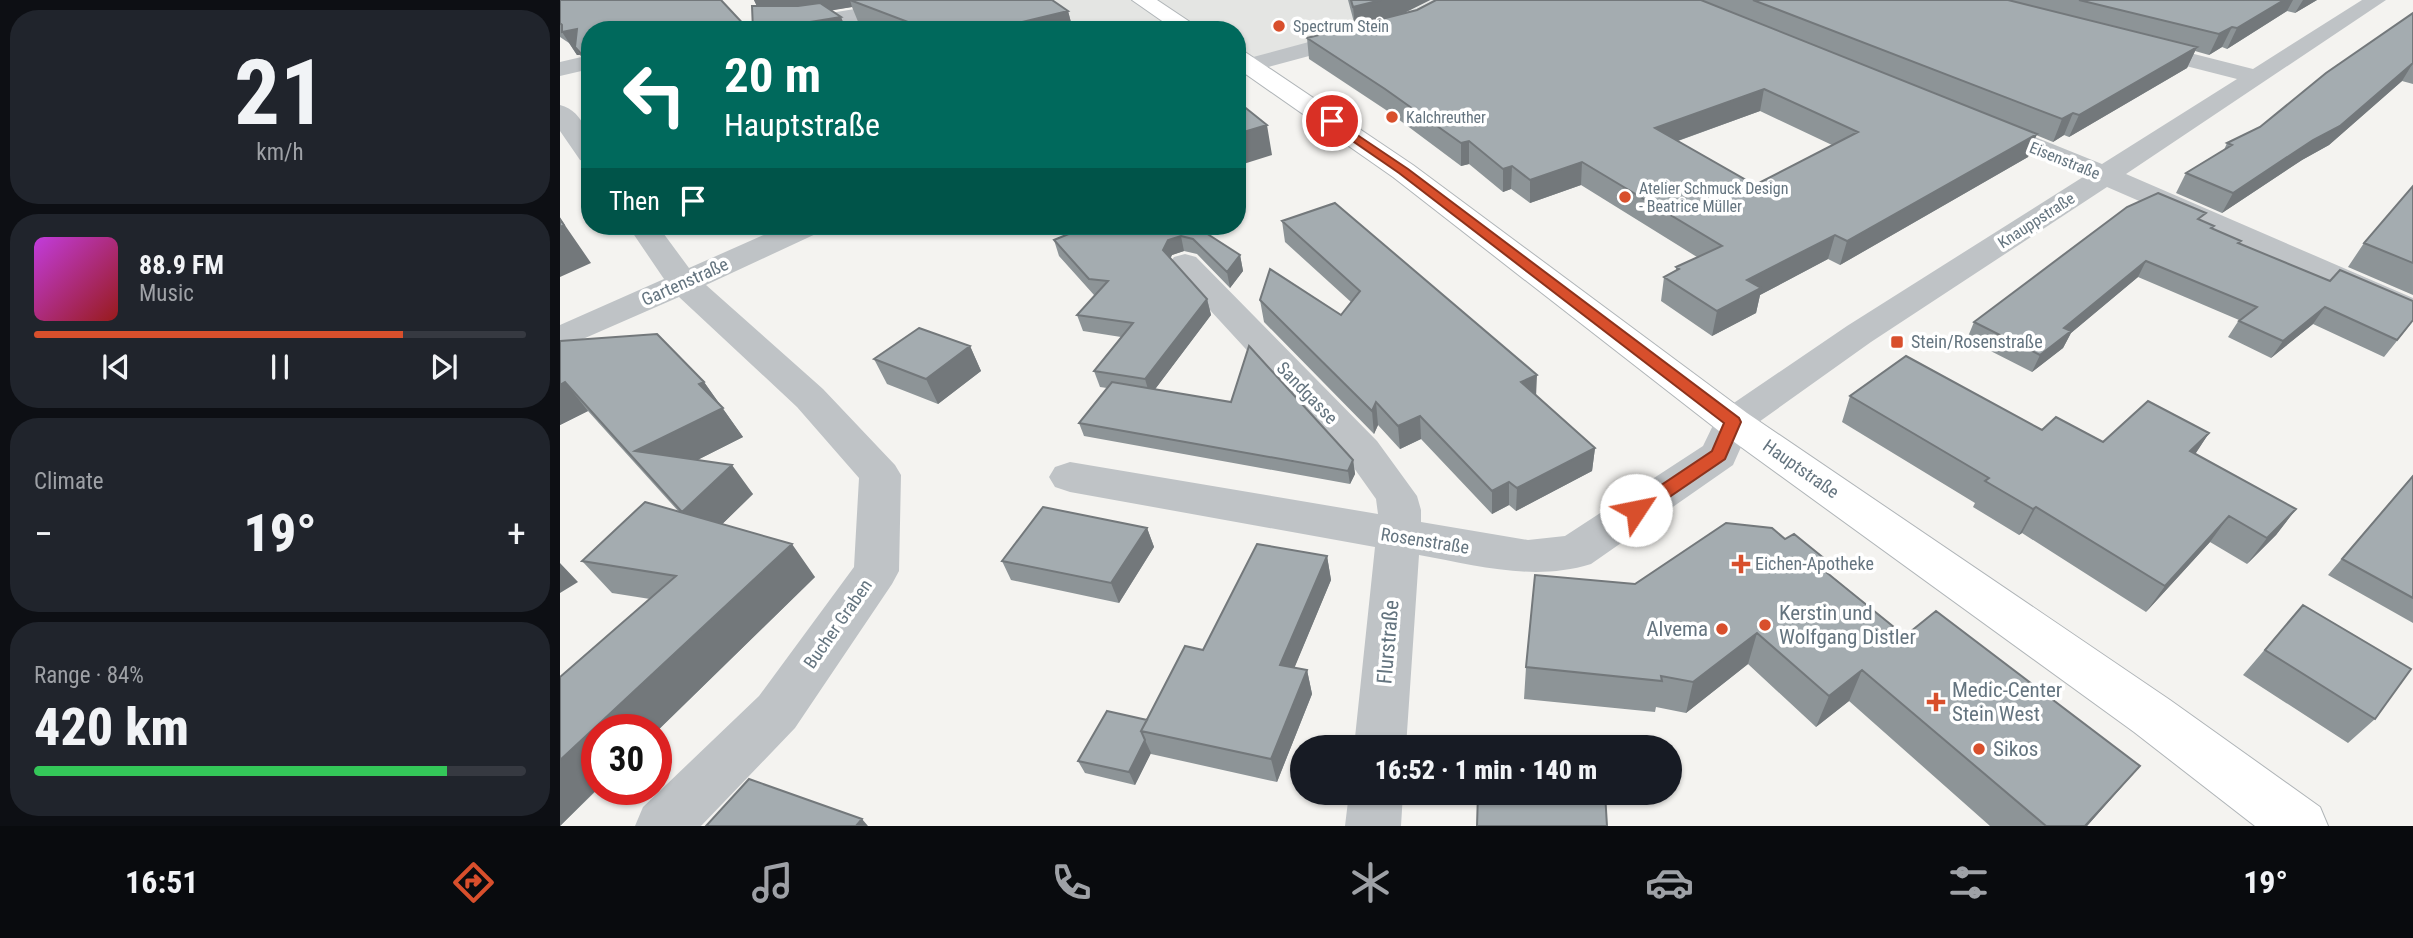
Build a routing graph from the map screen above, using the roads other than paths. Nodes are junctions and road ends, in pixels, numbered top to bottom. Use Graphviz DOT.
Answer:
graph roads {
  1 [pos="946,0"];
  2 [pos="1142,0"];
  3 [pos="1452,0"];
  4 [pos="2376,0"];
  5 [pos="823,21"];
  6 [pos="1176,21"];
  7 [pos="2123,43"];
  8 [pos="1246,60"];
  9 [pos="1246,63"];
  10 [pos="581,64"];
  11 [pos="560,69"];
  12 [pos="2256,77"];
  13 [pos="560,113"];
  14 [pos="1965,119"];
  15 [pos="581,142"];
  16 [pos="2104,176"];
  17 [pos="649,235"];
  18 [pos="789,235"];
  19 [pos="1185,264"];
  20 [pos="684,283"];
  21 [pos="2413,310"];
  22 [pos="560,338"];
  23 [pos="1733,422"];
  24 [pos="1070,477"];
  25 [pos="1397,536"];
  26 [pos="1381,735"];
  27 [pos="1375,805"];
  28 [pos="663,826"];
  29 [pos="1373,826"];
  30 [pos="2300,826"];
  1 -- 5 [label="street"];
  2 -- 6 [label="main road"];
  3 -- 8 [label="street"];
  4 -- 12 [label="street, Knauppstraße"];
  7 -- 12 [label="street"];
  9 -- 23 [label="main road, Hauptstraße"];
  10 -- 11 [label="street"];
  12 -- 16 [label="street, Knauppstraße"];
  13 -- 15 [label="street"];
  14 -- 16 [label="street, Eisenstraße"];
  16 -- 21 [label="street, Eisenstraße"];
  16 -- 23 [label="street, Knauppstraße"];
  17 -- 20 [label="street, Bucher Graben"];
  18 -- 20 [label="street, Gartenstraße"];
  19 -- 25 [label="street, Sandgasse"];
  20 -- 22 [label="street, Gartenstraße"];
  20 -- 28 [label="street, Bucher Graben"];
  23 -- 25 [label="street, Rosenstraße"];
  23 -- 30 [label="main road, Hauptstraße"];
  24 -- 25 [label="street, Rosenstraße"];
  25 -- 26 [label="street, Flurstraße"];
  27 -- 29 [label="street"];
}
